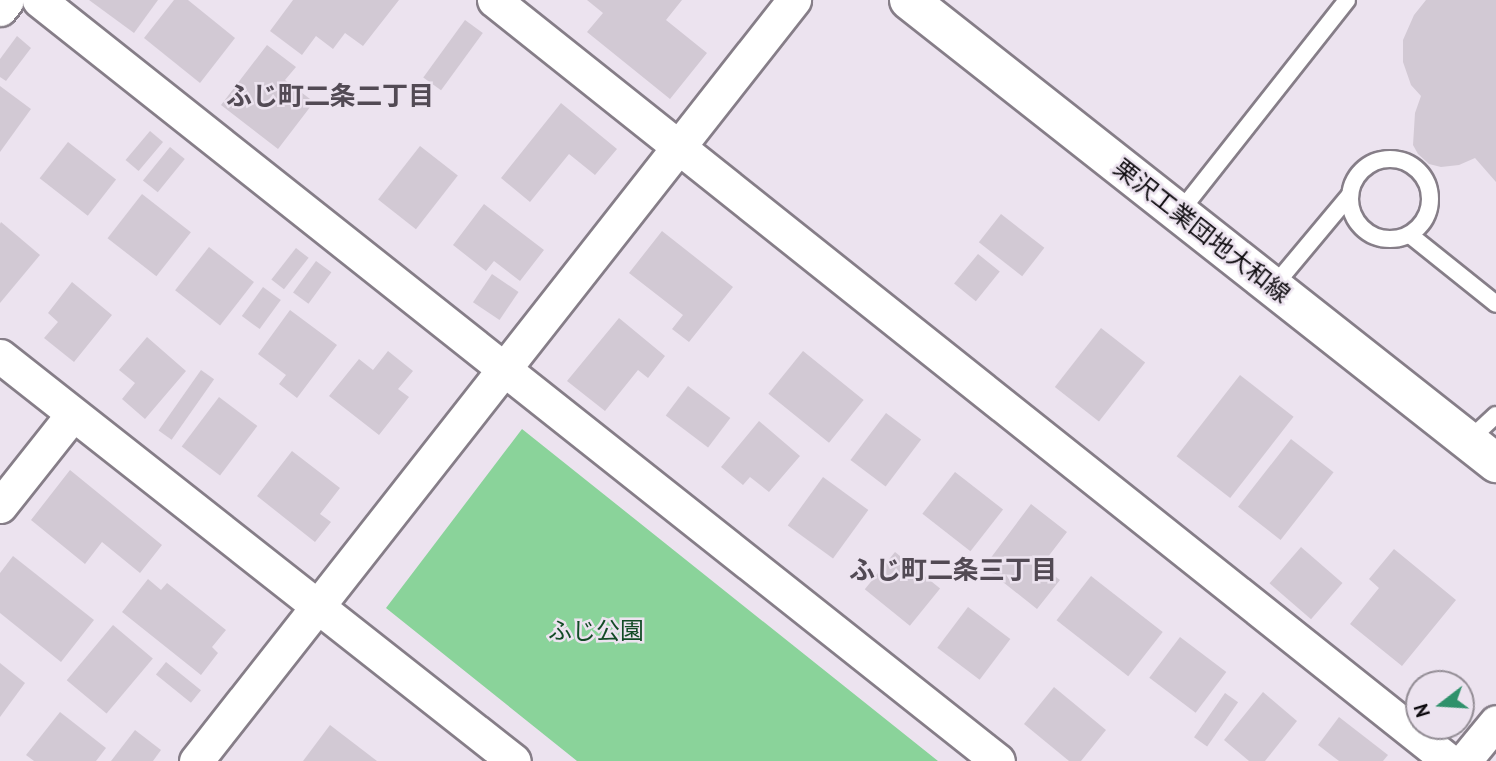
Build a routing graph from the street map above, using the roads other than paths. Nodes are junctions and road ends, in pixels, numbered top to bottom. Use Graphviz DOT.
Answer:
graph roads {
  1 [pos="7,0"];
  2 [pos="38,0"];
  3 [pos="494,0"];
  4 [pos="794,0"];
  5 [pos="909,0"];
  6 [pos="1347,0"];
  7 [pos="0,9"];
  8 [pos="680,148"];
  9 [pos="1349,196"];
  10 [pos="1179,213"];
  11 [pos="1410,235"];
  12 [pos="1273,287"];
  13 [pos="1496,304"];
  14 [pos="0,356"];
  15 [pos="506,370"];
  16 [pos="73,414"];
  17 [pos="1496,415"];
  18 [pos="1482,452"];
  19 [pos="0,506"];
  20 [pos="319,607"];
  21 [pos="1496,722"];
  22 [pos="196,761"];
  23 [pos="514,761"];
  24 [pos="998,761"];
  25 [pos="1449,761"];
  26 [pos="1464,761"];
  1 -- 7 [label="street"];
  2 -- 15 [label="street"];
  3 -- 8 [label="street"];
  4 -- 8 [label="street"];
  5 -- 10 [label="main road, 栗沢工業団地大和線"];
  6 -- 10 [label="lane"];
  8 -- 15 [label="street"];
  8 -- 25 [label="street"];
  9 -- 11 [label="lane"];
  9 -- 11 [label="lane"];
  9 -- 12 [label="lane"];
  10 -- 12 [label="main road, 栗沢工業団地大和線"];
  11 -- 13 [label="lane"];
  12 -- 18 [label="main road, 栗沢工業団地大和線"];
  14 -- 16 [label="street"];
  15 -- 20 [label="street"];
  15 -- 24 [label="street"];
  16 -- 19 [label="street"];
  16 -- 20 [label="street"];
  17 -- 18 [label="lane"];
  20 -- 22 [label="street"];
  20 -- 23 [label="street"];
  21 -- 26 [label="street"];
}
